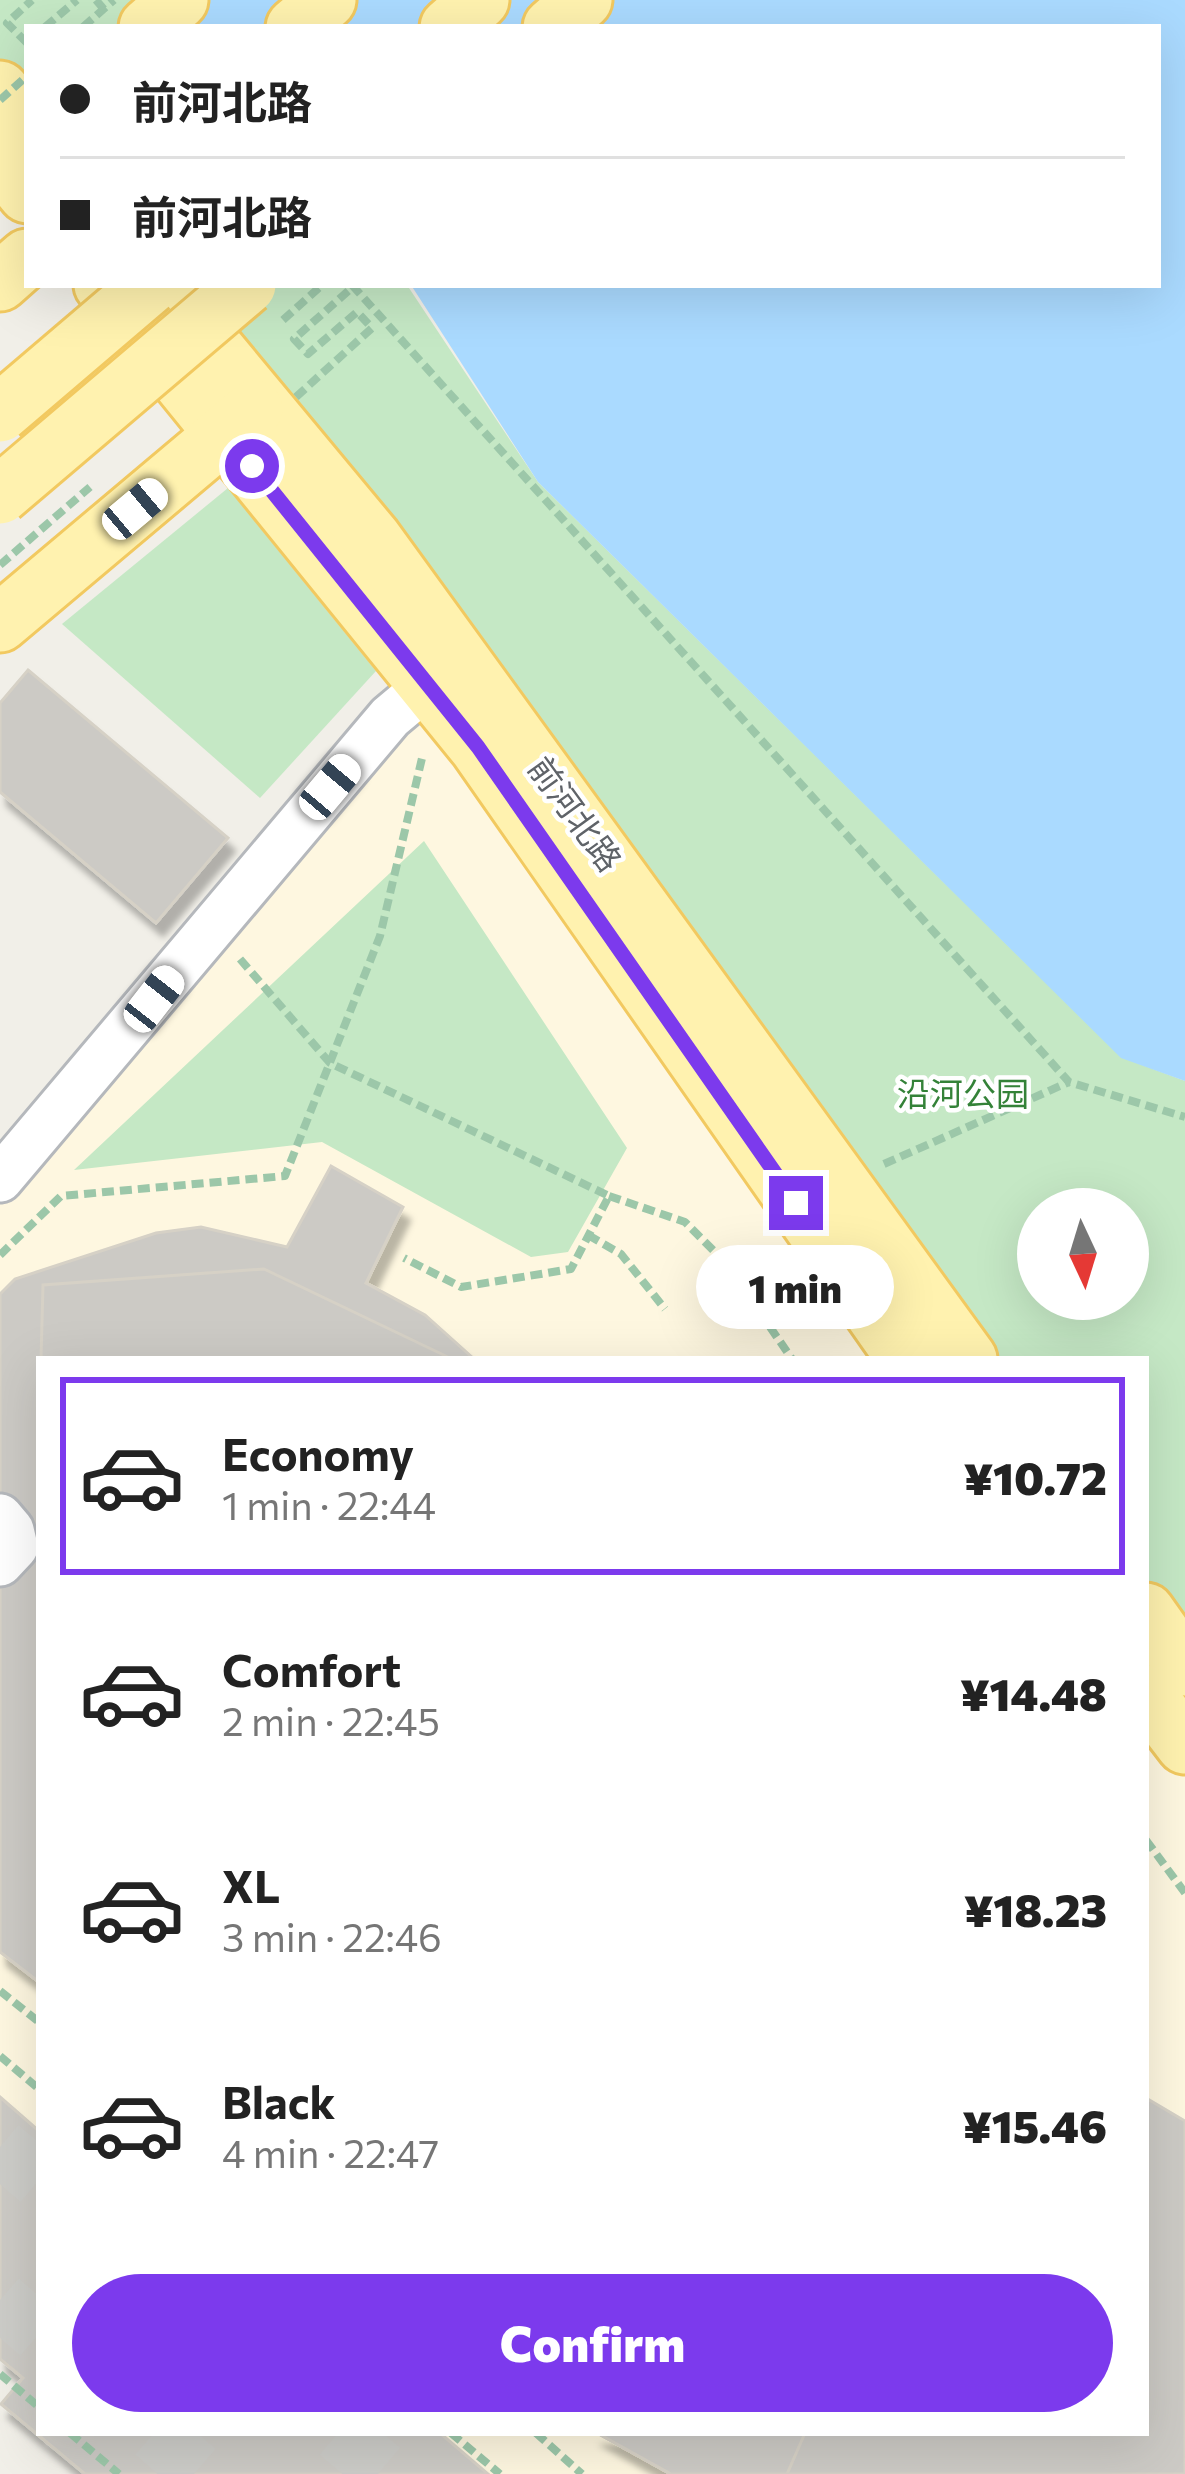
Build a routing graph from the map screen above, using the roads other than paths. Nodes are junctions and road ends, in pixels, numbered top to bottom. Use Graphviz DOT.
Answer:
graph roads {
  1 [pos="179,0"];
  2 [pos="327,0"];
  3 [pos="480,0"];
  4 [pos="584,0"];
  5 [pos="151,24"];
  6 [pos="299,24"];
  7 [pos="452,24"];
  8 [pos="556,24"];
  9 [pos="0,90"];
  10 [pos="24,123"];
  11 [pos="24,130"];
  12 [pos="0,158"];
  13 [pos="24,190"];
  14 [pos="24,261"];
  15 [pos="0,282"];
  16 [pos="107,288"];
  17 [pos="146,288"];
  18 [pos="164,288"];
  19 [pos="243,288"];
  20 [pos="261,412"];
  21 [pos="0,413"];
  22 [pos="0,495"];
  23 [pos="0,623"];
  24 [pos="427,712"];
  25 [pos="0,1179"];
  26 [pos="905,1356"];
  27 [pos="966,1356"];
  28 [pos="0,1517"];
  29 [pos="0,1564"];
  30 [pos="1149,1616"];
  31 [pos="1185,1667"];
  32 [pos="1149,1698"];
  33 [pos="1185,1744"];
  1 -- 5 [label="main road"];
  2 -- 6 [label="main road"];
  3 -- 7 [label="main road"];
  4 -- 8 [label="main road"];
  9 -- 10 [label="main road"];
  11 -- 12 [label="main road"];
  12 -- 13 [label="main road"];
  14 -- 15 [label="main road"];
  16 -- 20 [label="main road, 前河北路"];
  17 -- 21 [label="main road, bridge"];
  18 -- 20 [label="main road, 前河北路"];
  19 -- 22 [label="main road, bridge"];
  20 -- 23 [label="main road"];
  20 -- 24 [label="main road, 前河北路"];
  20 -- 27 [label="main road, 前河北路"];
  24 -- 25 [label="lane"];
  24 -- 26 [label="main road, 前河北路"];
  28 -- 29 [label="lane"];
  30 -- 31 [label="main road"];
  32 -- 33 [label="main road"];
}
